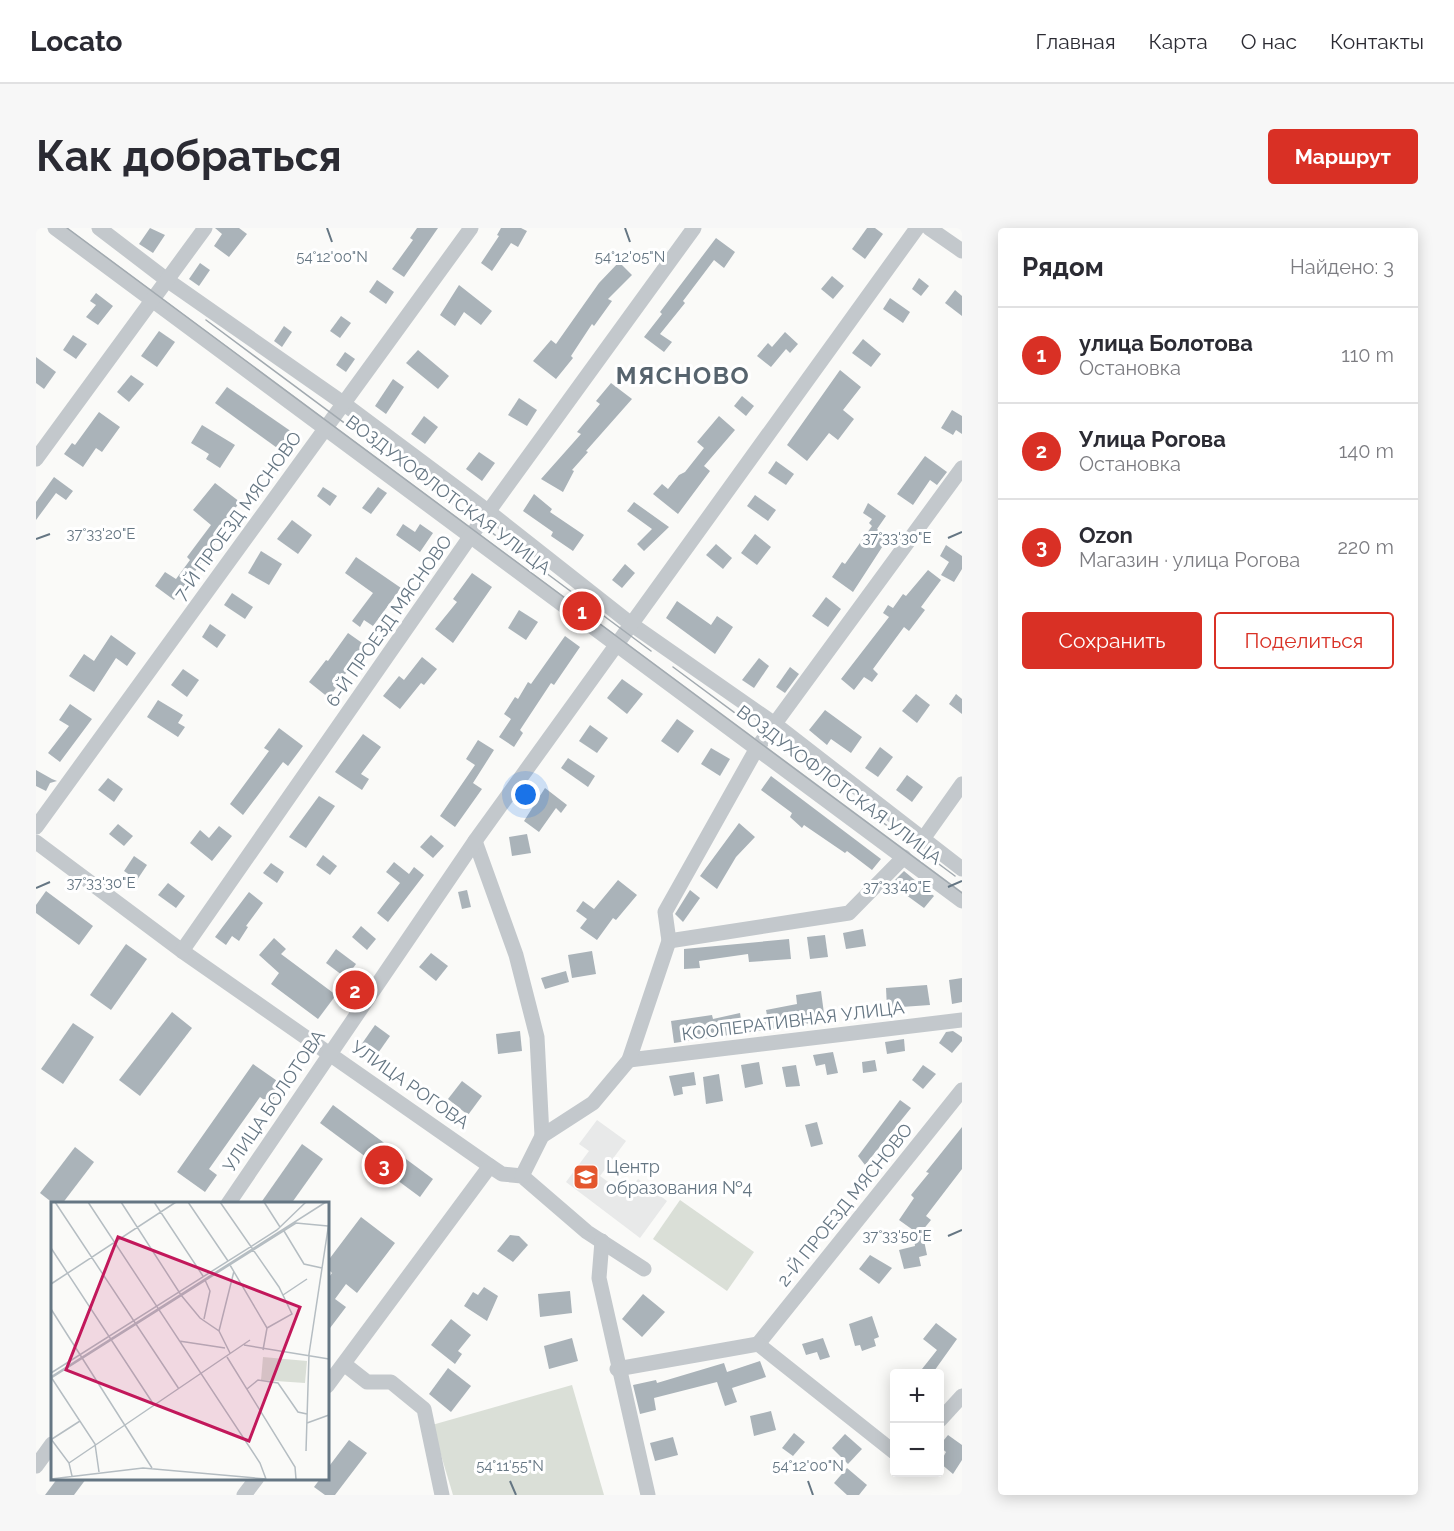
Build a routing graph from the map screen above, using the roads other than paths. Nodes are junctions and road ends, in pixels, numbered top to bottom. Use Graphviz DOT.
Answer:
graph roads {
  1 [pos="56,228"];
  2 [pos="99,228"];
  3 [pos="205,228"];
  4 [pos="471,228"];
  5 [pos="694,228"];
  6 [pos="917,228"];
  7 [pos="929,228"];
  8 [pos="962,251"];
  9 [pos="168,280"];
  10 [pos="152,301"];
  11 [pos="343,403"];
  12 [pos="327,427"];
  13 [pos="36,459"];
  14 [pos="962,468"];
  15 [pos="489,512"];
  16 [pos="470,537"];
  17 [pos="631,624"];
  18 [pos="615,644"];
  19 [pos="776,725"];
  20 [pos="757,748"];
  21 [pos="962,784"];
  22 [pos="36,826"];
  23 [pos="922,838"];
  24 [pos="475,841"];
  25 [pos="36,842"];
  26 [pos="904,857"];
  27 [pos="962,869"];
  28 [pos="962,901"];
  29 [pos="669,941"];
  30 [pos="182,951"];
  31 [pos="962,1020"];
  32 [pos="330,1052"];
  33 [pos="629,1060"];
  34 [pos="962,1090"];
  35 [pos="542,1136"];
  36 [pos="490,1166"];
  37 [pos="522,1176"];
  38 [pos="229,1202"];
  39 [pos="602,1241"];
  40 [pos="644,1269"];
  41 [pos="758,1344"];
  42 [pos="344,1364"];
  43 [pos="617,1369"];
  44 [pos="328,1385"];
  45 [pos="962,1396"];
  46 [pos="944,1415"];
  47 [pos="51,1445"];
  48 [pos="890,1449"];
  49 [pos="36,1466"];
  50 [pos="256,1480"];
  51 [pos="244,1495"];
  52 [pos="442,1495"];
  53 [pos="648,1495"];
  1 -- 10 [label="street, ВОЗДУХОФЛОТСКАЯ УЛИЦА"];
  2 -- 9 [label="street, ВОЗДУХОФЛОТСКАЯ УЛИЦА"];
  3 -- 9 [label="street"];
  4 -- 11 [label="street, 7-Й ПРОЕЗД МЯСНОВО"];
  5 -- 15 [label="street, 6-Й ПРОЕЗД МЯСНОВО"];
  6 -- 17 [label="street, УЛИЦА БОЛОТОВА"];
  7 -- 8 [label="street"];
  9 -- 10 [label="street"];
  9 -- 11 [label="street, ВОЗДУХОФЛОТСКАЯ УЛИЦА"];
  10 -- 12 [label="street, ВОЗДУХОФЛОТСКАЯ УЛИЦА"];
  10 -- 13 [label="street"];
  11 -- 12 [label="street, 7-Й ПРОЕЗД МЯСНОВО"];
  11 -- 15 [label="street, ВОЗДУХОФЛОТСКАЯ УЛИЦА"];
  12 -- 16 [label="street, ВОЗДУХОФЛОТСКАЯ УЛИЦА"];
  12 -- 22 [label="street, 7-Й ПРОЕЗД МЯСНОВО"];
  14 -- 19 [label="street"];
  15 -- 16 [label="street, 6-Й ПРОЕЗД МЯСНОВО"];
  15 -- 17 [label="street, ВОЗДУХОФЛОТСКАЯ УЛИЦА"];
  16 -- 18 [label="street, ВОЗДУХОФЛОТСКАЯ УЛИЦА"];
  16 -- 30 [label="street, 6-Й ПРОЕЗД МЯСНОВО"];
  17 -- 18 [label="street, УЛИЦА БОЛОТОВА"];
  17 -- 19 [label="street, ВОЗДУХОФЛОТСКАЯ УЛИЦА"];
  18 -- 20 [label="street, ВОЗДУХОФЛОТСКАЯ УЛИЦА"];
  18 -- 24 [label="street, УЛИЦА БОЛОТОВА"];
  19 -- 20 [label="street"];
  19 -- 23 [label="street, ВОЗДУХОФЛОТСКАЯ УЛИЦА"];
  20 -- 26 [label="street, ВОЗДУХОФЛОТСКАЯ УЛИЦА"];
  20 -- 29 [label="street"];
  21 -- 23 [label="street"];
  23 -- 27 [label="street, ВОЗДУХОФЛОТСКАЯ УЛИЦА"];
  24 -- 32 [label="street, УЛИЦА БОЛОТОВА"];
  24 -- 35 [label="street"];
  25 -- 30 [label="street, УЛИЦА РОГОВА"];
  26 -- 28 [label="street, ВОЗДУХОФЛОТСКАЯ УЛИЦА"];
  26 -- 29 [label="street"];
  29 -- 33 [label="street"];
  30 -- 32 [label="street, УЛИЦА РОГОВА"];
  31 -- 33 [label="street, КООПЕРАТИВНАЯ УЛИЦА"];
  32 -- 36 [label="street, УЛИЦА РОГОВА"];
  32 -- 38 [label="street, УЛИЦА БОЛОТОВА"];
  33 -- 35 [label="street"];
  34 -- 41 [label="street, 2-Й ПРОЕЗД МЯСНОВО"];
  35 -- 37 [label="street"];
  36 -- 37 [label="street, УЛИЦА РОГОВА"];
  36 -- 42 [label="street"];
  37 -- 39 [label="street, УЛИЦА РОГОВА"];
  39 -- 40 [label="street, УЛИЦА РОГОВА"];
  39 -- 43 [label="street"];
  41 -- 43 [label="street"];
  41 -- 48 [label="street"];
  42 -- 44 [label="street"];
  42 -- 52 [label="street"];
  43 -- 53 [label="street"];
  45 -- 46 [label="street"];
  47 -- 49 [label="street"];
  50 -- 51 [label="street"];
}
